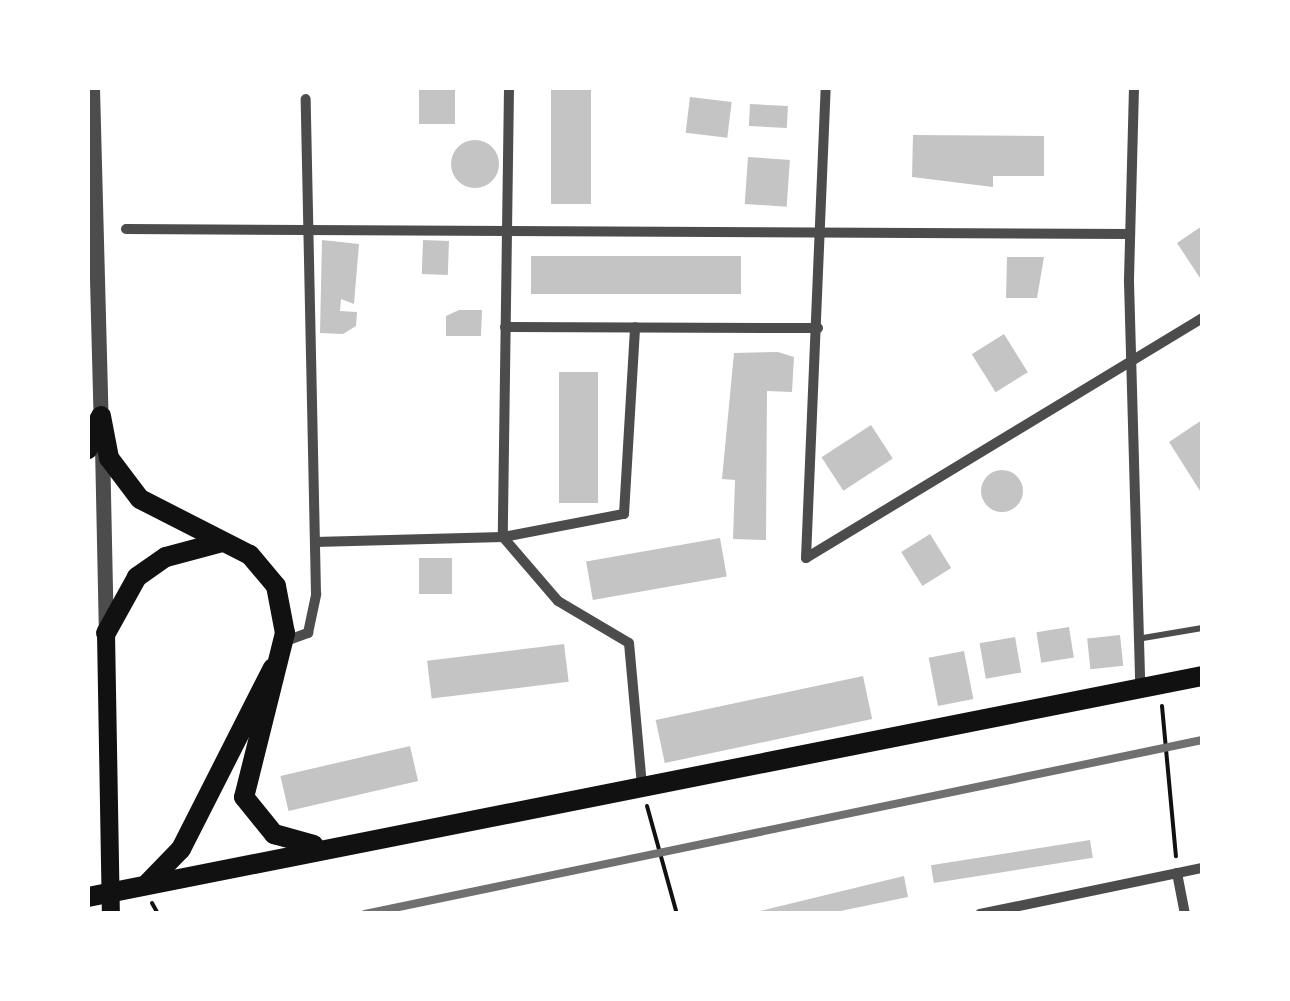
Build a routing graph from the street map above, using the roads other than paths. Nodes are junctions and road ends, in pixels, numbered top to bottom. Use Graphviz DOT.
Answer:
graph roads {
  1 [pos="92,88"];
  2 [pos="509,88"];
  3 [pos="826,88"];
  4 [pos="1134,88"];
  5 [pos="306,98"];
  6 [pos="89,222"];
  7 [pos="126,229"];
  8 [pos="304,230"];
  9 [pos="506,231"];
  10 [pos="823,233"];
  11 [pos="1130,234"];
  12 [pos="88,256"];
  13 [pos="1202,318"];
  14 [pos="505,327"];
  15 [pos="636,327"];
  16 [pos="818,328"];
  17 [pos="1132,366"];
  18 [pos="101,416"];
  19 [pos="88,449"];
  20 [pos="503,537"];
  21 [pos="222,542"];
  22 [pos="315,542"];
  23 [pos="1202,628"];
  24 [pos="106,632"];
  25 [pos="1143,638"];
  26 [pos="282,648"];
  27 [pos="1202,676"];
  28 [pos="1149,686"];
  29 [pos="642,787"];
  30 [pos="336,848"];
  31 [pos="1202,868"];
  32 [pos="1177,873"];
  33 [pos="144,886"];
  34 [pos="88,897"];
  35 [pos="110,914"];
  36 [pos="980,914"];
  37 [pos="1185,914"];
  1 -- 6 [label="street"];
  2 -- 9 [label="street"];
  3 -- 10 [label="street"];
  4 -- 11 [label="street"];
  5 -- 8 [label="street"];
  6 -- 12 [label="street"];
  6 -- 18 [label="street"];
  7 -- 8 [label="street"];
  8 -- 9 [label="street"];
  8 -- 22 [label="street"];
  9 -- 10 [label="street"];
  9 -- 14 [label="street"];
  10 -- 11 [label="street"];
  10 -- 16 [label="street"];
  11 -- 17 [label="street"];
  13 -- 17 [label="street"];
  14 -- 15 [label="street"];
  14 -- 20 [label="street"];
  15 -- 16 [label="street"];
  15 -- 20 [label="street"];
  16 -- 17 [label="street"];
  17 -- 25 [label="street"];
  18 -- 19 [label="main road"];
  18 -- 21 [label="main road"];
  18 -- 24 [label="street"];
  20 -- 22 [label="street"];
  20 -- 29 [label="street"];
  21 -- 24 [label="main road"];
  21 -- 26 [label="main road"];
  22 -- 26 [label="street"];
  23 -- 25 [label="lane"];
  24 -- 35 [label="main road"];
  25 -- 28 [label="street"];
  26 -- 30 [label="main road"];
  26 -- 33 [label="main road"];
  27 -- 28 [label="main road"];
  28 -- 29 [label="main road"];
  29 -- 30 [label="main road"];
  30 -- 33 [label="main road"];
  31 -- 32 [label="street"];
  32 -- 36 [label="street"];
  32 -- 37 [label="street"];
  33 -- 34 [label="main road"];
}
